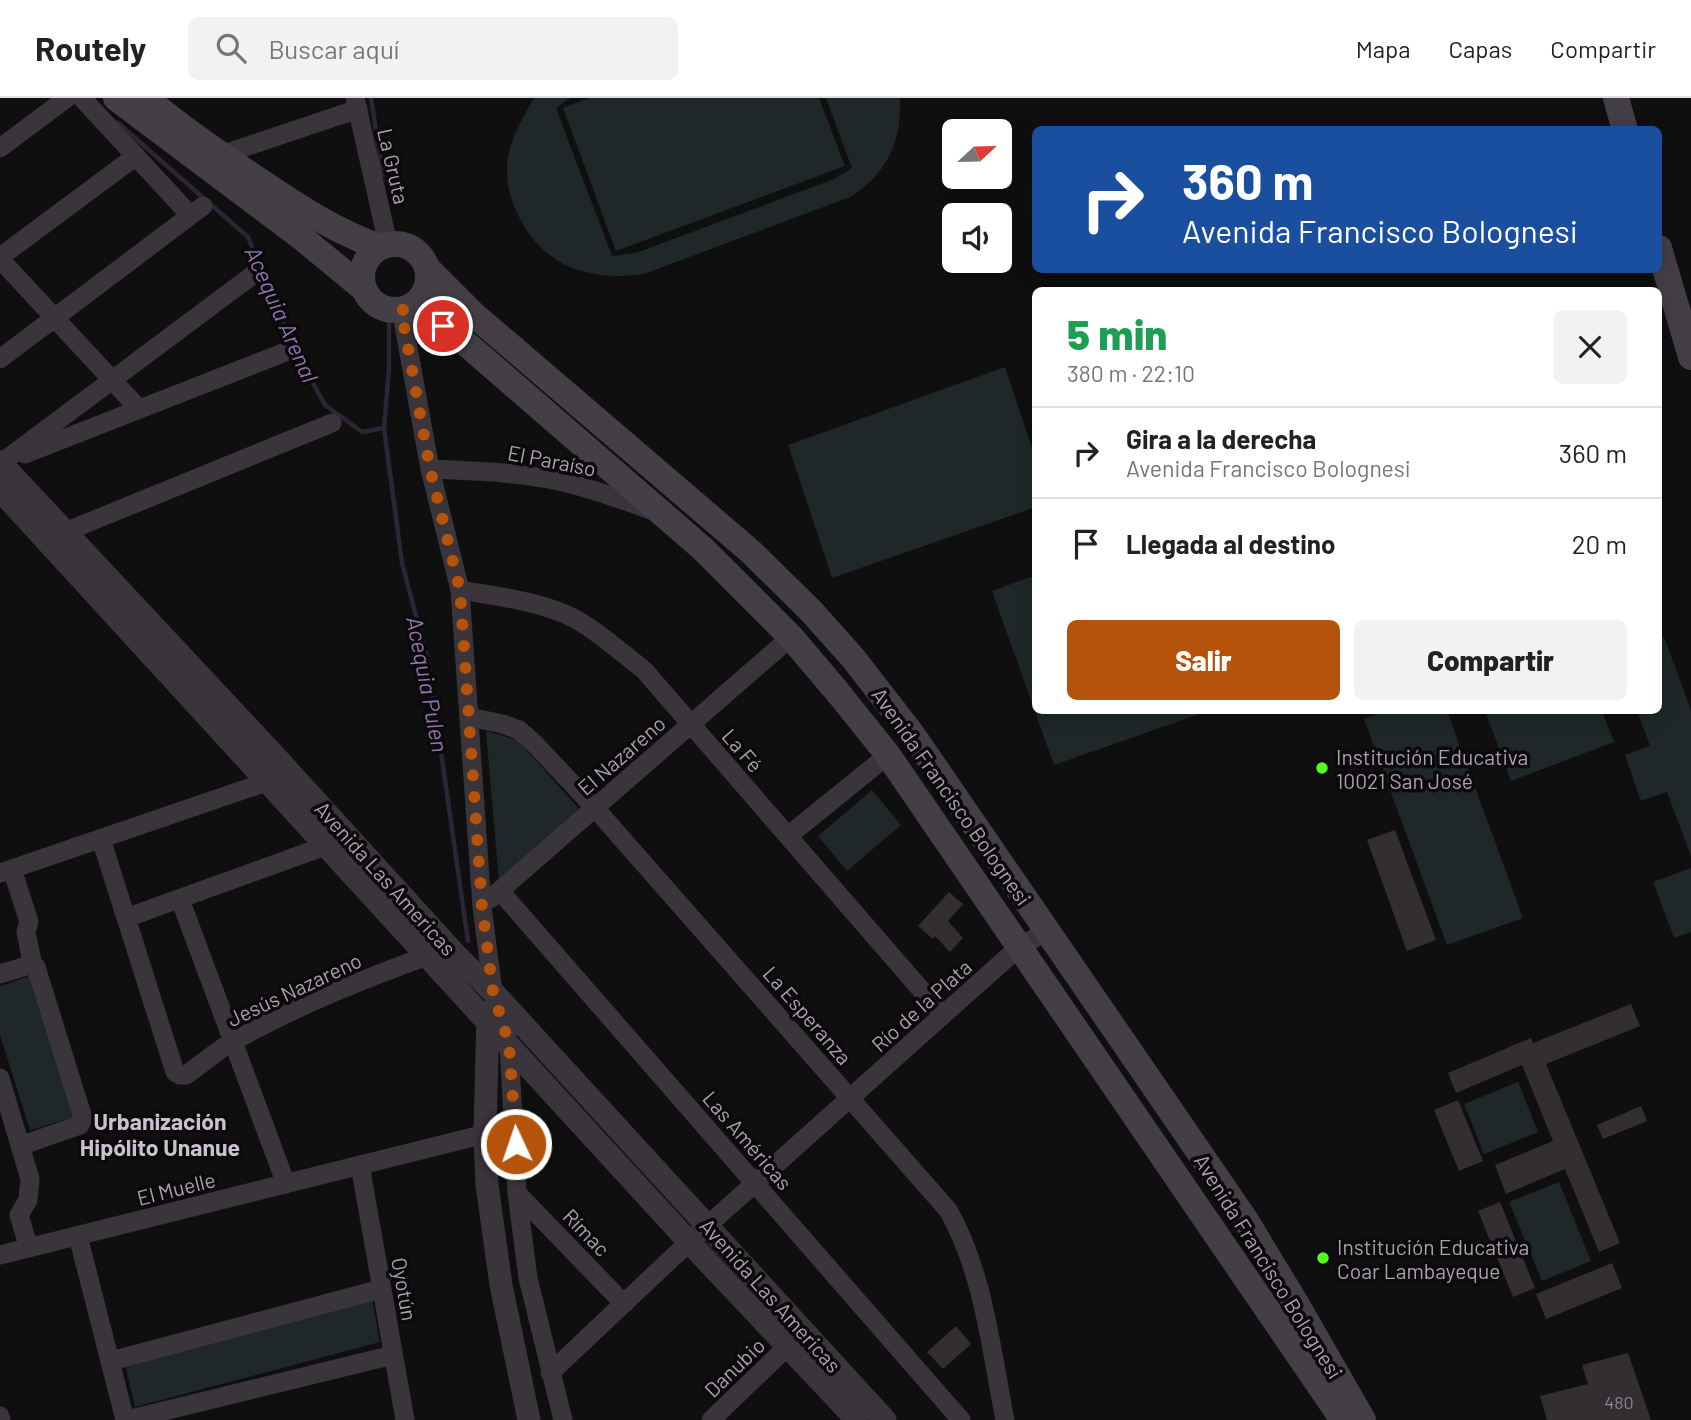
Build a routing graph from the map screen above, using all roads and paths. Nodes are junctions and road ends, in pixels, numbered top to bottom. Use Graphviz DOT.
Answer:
graph roads {
  1 [pos="67,98"];
  2 [pos="82,98"];
  3 [pos="116,98"];
  4 [pos="146,98"];
  5 [pos="1616,98"];
  6 [pos="356,104"];
  7 [pos="1624,126"];
  8 [pos="0,148"];
  9 [pos="221,155"];
  10 [pos="136,156"];
  11 [pos="384,245"];
  12 [pos="0,258"];
  13 [pos="1662,258"];
  14 [pos="427,268"];
  15 [pos="254,274"];
  16 [pos="364,289"];
  17 [pos="402,309"];
  18 [pos="55,318"];
  19 [pos="288,351"];
  20 [pos="1691,357"];
  21 [pos="0,359"];
  22 [pos="111,379"];
  23 [pos="139,409"];
  24 [pos="332,423"];
  25 [pos="1,463"];
  26 [pos="430,469"];
  27 [pos="0,490"];
  28 [pos="663,514"];
  29 [pos="57,537"];
  30 [pos="460,590"];
  31 [pos="791,637"];
  32 [pos="468,717"];
  33 [pos="691,724"];
  34 [pos="888,755"];
  35 [pos="269,781"];
  36 [pos="596,808"];
  37 [pos="788,836"];
  38 [pos="101,839"];
  39 [pos="328,845"];
  40 [pos="7,875"];
  41 [pos="500,891"];
  42 [pos="180,899"];
  43 [pos="482,907"];
  44 [pos="126,918"];
  45 [pos="1046,932"];
  46 [pos="1019,947"];
  47 [pos="427,956"];
  48 [pos="33,966"];
  49 [pos="0,974"];
  50 [pos="493,992"];
  51 [pos="943,1015"];
  52 [pos="486,1019"];
  53 [pos="233,1042"];
  54 [pos="509,1044"];
  55 [pos="0,1078"];
  56 [pos="850,1098"];
  57 [pos="485,1134"];
  58 [pos="20,1146"];
  59 [pos="360,1165"];
  60 [pos="755,1183"];
  61 [pos="286,1184"];
  62 [pos="517,1193"];
  63 [pos="707,1225"];
  64 [pos="78,1236"];
  65 [pos="689,1242"];
  66 [pos="29,1248"];
  67 [pos="0,1255"];
  68 [pos="381,1289"];
  69 [pos="624,1304"];
  70 [pos="788,1346"];
  71 [pos="393,1355"];
  72 [pos="111,1361"];
  73 [pos="551,1373"];
  74 [pos="846,1416"];
  75 [pos="126,1420"];
  76 [pos="405,1420"];
  77 [pos="529,1420"];
  78 [pos="563,1420"];
  79 [pos="711,1420"];
  80 [pos="885,1420"];
  81 [pos="961,1420"];
  82 [pos="1005,1420"];
  83 [pos="1343,1420"];
  84 [pos="1363,1420"];
  1 -- 8 [label="street"];
  2 -- 10 [label="street"];
  3 -- 16 [label="main road"];
  4 -- 9 [label="main road"];
  5 -- 7 [label="main road"];
  6 -- 9 [label="street"];
  6 -- 11 [label="street, La Gruta"];
  9 -- 11 [label="main road"];
  10 -- 12 [label="street"];
  10 -- 18 [label="street"];
  11 -- 14 [label="main road"];
  11 -- 16 [label="main road"];
  12 -- 18 [label="street"];
  13 -- 20 [label="main road"];
  14 -- 17 [label="main road"];
  14 -- 45 [label="main road, Avenida Francisco Bolognesi"];
  15 -- 22 [label="street"];
  16 -- 17 [label="main road"];
  17 -- 26 [label="street"];
  17 -- 28 [label="main road, Avenida Francisco Bolognesi"];
  18 -- 21 [label="street"];
  18 -- 22 [label="street"];
  19 -- 23 [label="street"];
  22 -- 23 [label="street"];
  22 -- 25 [label="street"];
  23 -- 25 [label="street"];
  24 -- 29 [label="street"];
  25 -- 29 [label="street, Avenida Las Americas"];
  26 -- 28 [label="street, El Paraíso"];
  26 -- 30 [label="street"];
  27 -- 29 [label="street, Avenida Las Americas"];
  28 -- 31 [label="main road, Avenida Francisco Bolognesi"];
  29 -- 35 [label="street, Avenida Las Americas"];
  29 -- 50 [label="street, Avenida Las Americas"];
  30 -- 32 [label="street"];
  30 -- 33 [label="street, La Fé"];
  31 -- 33 [label="street, El Nazareno"];
  31 -- 34 [label="main road, Avenida Francisco Bolognesi"];
  32 -- 36 [label="street, La Esperanza"];
  32 -- 43 [label="street"];
  33 -- 36 [label="street, El Nazareno"];
  33 -- 37 [label="street, La Fé"];
  34 -- 37 [label="street"];
  34 -- 46 [label="main road, Avenida Francisco Bolognesi"];
  35 -- 38 [label="street"];
  35 -- 39 [label="street, Avenida Las Americas"];
  36 -- 41 [label="street, El Nazareno"];
  36 -- 56 [label="street, La Esperanza"];
  37 -- 51 [label="street, La Fé"];
  38 -- 40 [label="street"];
  38 -- 44 [label="street"];
  39 -- 42 [label="street"];
  39 -- 47 [label="street, Avenida Las Americas"];
  40 -- 48 [label="street"];
  41 -- 43 [label="street, El Nazareno"];
  41 -- 60 [label="street, Las Américas"];
  42 -- 44 [label="street"];
  42 -- 53 [label="street"];
  43 -- 50 [label="street"];
  44 -- 53 [label="street, Jesús Nazareno"];
  45 -- 46 [label="street, Río de la Plata"];
  45 -- 84 [label="main road, Avenida Francisco Bolognesi"];
  46 -- 51 [label="street, Río de la Plata"];
  46 -- 83 [label="main road, Avenida Francisco Bolognesi"];
  47 -- 52 [label="street, Avenida Las Americas"];
  47 -- 53 [label="street, Jesús Nazareno"];
  48 -- 49 [label="street"];
  48 -- 58 [label="street"];
  50 -- 52 [label="street"];
  50 -- 54 [label="street"];
  50 -- 63 [label="street, Avenida Las Americas"];
  51 -- 56 [label="street, Río de la Plata"];
  52 -- 54 [label="street, Avenida Las Americas"];
  52 -- 57 [label="street"];
  53 -- 61 [label="street"];
  54 -- 62 [label="street"];
  54 -- 65 [label="street, Avenida Las Americas"];
  55 -- 58 [label="street"];
  56 -- 60 [label="street, Río de la Plata"];
  56 -- 82 [label="street, La Esperanza"];
  57 -- 59 [label="street, El Muelle"];
  57 -- 77 [label="street"];
  58 -- 66 [label="street"];
  59 -- 61 [label="street, El Muelle"];
  59 -- 68 [label="street, Oyotún"];
  60 -- 63 [label="street, Río de la Plata"];
  60 -- 81 [label="street, Las Américas"];
  61 -- 64 [label="street, El Muelle"];
  62 -- 69 [label="street, Rímac"];
  62 -- 73 [label="street"];
  63 -- 65 [label="street, Río de la Plata"];
  63 -- 80 [label="street, Avenida Las Americas"];
  64 -- 66 [label="street, El Muelle"];
  64 -- 72 [label="street"];
  65 -- 69 [label="street, Río de la Plata"];
  65 -- 70 [label="street, Avenida Las Americas"];
  66 -- 67 [label="street, El Muelle"];
  68 -- 71 [label="street, Oyotún"];
  68 -- 72 [label="street"];
  69 -- 73 [label="street, Río de la Plata"];
  70 -- 74 [label="street, Avenida Las Americas"];
  70 -- 79 [label="street, Danubio"];
  71 -- 75 [label="street"];
  71 -- 76 [label="street, Oyotún"];
  72 -- 75 [label="street"];
  73 -- 78 [label="street"];
}
